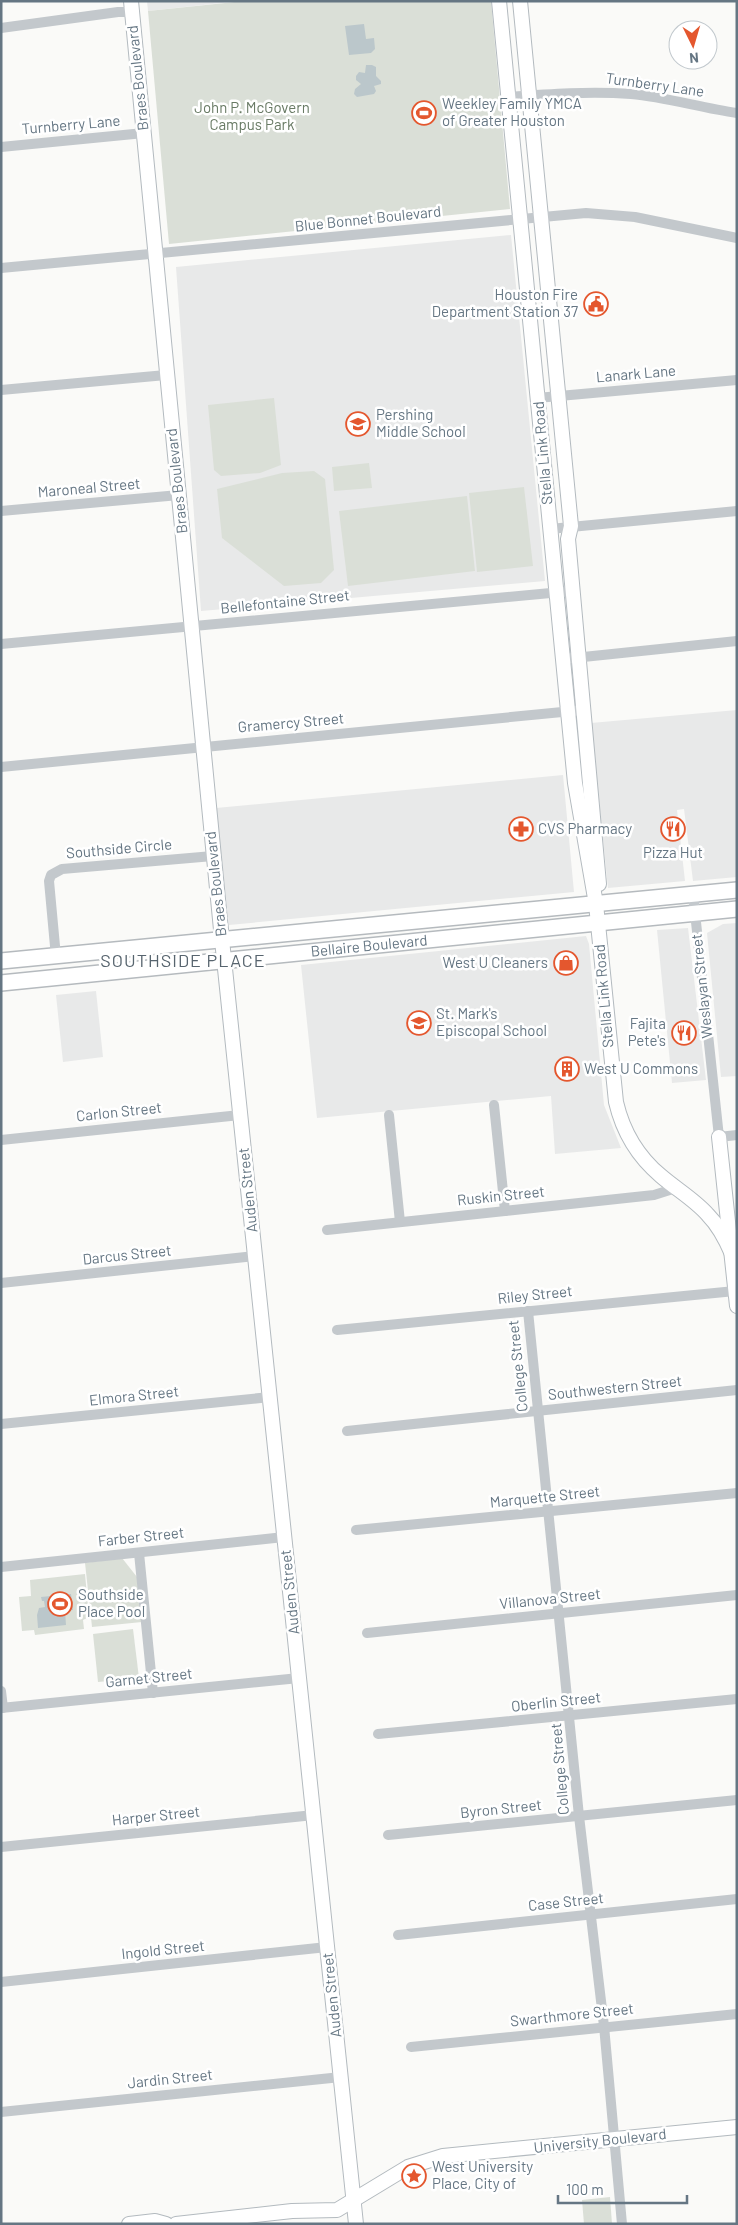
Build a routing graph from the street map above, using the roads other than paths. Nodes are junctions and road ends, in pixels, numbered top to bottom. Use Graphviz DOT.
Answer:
graph roads {
  1 [pos="499,1"];
  2 [pos="520,1"];
  3 [pos="131,7"];
  4 [pos="1,28"];
  5 [pos="529,96"];
  6 [pos="508,97"];
  7 [pos="737,112"];
  8 [pos="144,133"];
  9 [pos="1,146"];
  10 [pos="540,216"];
  11 [pos="519,218"];
  12 [pos="737,238"];
  13 [pos="155,254"];
  14 [pos="1,268"];
  15 [pos="546,280"];
  16 [pos="526,282"];
  17 [pos="550,317"];
  18 [pos="530,319"];
  19 [pos="552,339"];
  20 [pos="532,341"];
  21 [pos="166,375"];
  22 [pos="737,380"];
  23 [pos="1,390"];
  24 [pos="558,396"];
  25 [pos="537,398"];
  26 [pos="179,495"];
  27 [pos="1,511"];
  28 [pos="737,511"];
  29 [pos="571,526"];
  30 [pos="550,529"];
  31 [pos="572,591"];
  32 [pos="557,592"];
  33 [pos="192,626"];
  34 [pos="737,642"];
  35 [pos="1,644"];
  36 [pos="578,658"];
  37 [pos="564,659"];
  38 [pos="584,710"];
  39 [pos="569,712"];
  40 [pos="204,747"];
  41 [pos="1,767"];
  42 [pos="591,782"];
  43 [pos="575,783"];
  44 [pos="213,856"];
  45 [pos="737,890"];
  46 [pos="693,894"];
  47 [pos="596,904"];
  48 [pos="737,909"];
  49 [pos="695,913"];
  50 [pos="500,914"];
  51 [pos="597,923"];
  52 [pos="365,927"];
  53 [pos="502,932"];
  54 [pos="222,940"];
  55 [pos="368,946"];
  56 [pos="56,957"];
  57 [pos="21,960"];
  58 [pos="1,961"];
  59 [pos="224,961"];
  60 [pos="23,981"];
  61 [pos="1,983"];
  62 [pos="494,1105"];
  63 [pos="240,1115"];
  64 [pos="389,1115"];
  65 [pos="737,1135"];
  66 [pos="719,1137"];
  67 [pos="1,1140"];
  68 [pos="676,1188"];
  69 [pos="725,1196"];
  70 [pos="505,1211"];
  71 [pos="708,1214"];
  72 [pos="400,1222"];
  73 [pos="328,1230"];
  74 [pos="735,1254"];
  75 [pos="255,1256"];
  76 [pos="1,1283"];
  77 [pos="735,1291"];
  78 [pos="737,1306"];
  79 [pos="528,1311"];
  80 [pos="337,1330"];
  81 [pos="737,1390"];
  82 [pos="270,1397"];
  83 [pos="538,1411"];
  84 [pos="1,1424"];
  85 [pos="347,1431"];
  86 [pos="737,1493"];
  87 [pos="548,1511"];
  88 [pos="356,1530"];
  89 [pos="284,1538"];
  90 [pos="139,1552"];
  91 [pos="1,1567"];
  92 [pos="737,1595"];
  93 [pos="560,1614"];
  94 [pos="367,1634"];
  95 [pos="299,1678"];
  96 [pos="1,1691"];
  97 [pos="153,1693"];
  98 [pos="737,1699"];
  99 [pos="2,1708"];
  100 [pos="570,1715"];
  101 [pos="378,1734"];
  102 [pos="737,1800"];
  103 [pos="314,1815"];
  104 [pos="579,1816"];
  105 [pos="388,1835"];
  106 [pos="1,1847"];
  107 [pos="737,1899"];
  108 [pos="590,1915"];
  109 [pos="398,1935"];
  110 [pos="328,1948"];
  111 [pos="1,1982"];
  112 [pos="737,2014"];
  113 [pos="604,2026"];
  114 [pos="411,2047"];
  115 [pos="341,2077"];
  116 [pos="1,2112"];
  117 [pos="737,2127"];
  118 [pos="613,2140"];
  119 [pos="354,2200"];
  120 [pos="129,2224"];
  121 [pos="166,2224"];
  122 [pos="176,2224"];
  123 [pos="356,2224"];
  124 [pos="622,2224"];
  1 -- 6 [label="street, Stella Link Road"];
  2 -- 5 [label="street, Stella Link Road"];
  3 -- 4 [label="street"];
  3 -- 8 [label="street, Braes Boulevard"];
  5 -- 6 [label="street, Turnberry Lane"];
  5 -- 7 [label="street, Turnberry Lane"];
  5 -- 10 [label="street, Stella Link Road"];
  6 -- 11 [label="street, Stella Link Road"];
  8 -- 9 [label="street, Turnberry Lane"];
  8 -- 13 [label="street, Braes Boulevard"];
  10 -- 11 [label="street, Blue Bonnet Boulevard"];
  10 -- 12 [label="street, Blue Bonnet Boulevard"];
  10 -- 15 [label="street, Stella Link Road"];
  11 -- 13 [label="street, Blue Bonnet Boulevard"];
  11 -- 16 [label="street, Stella Link Road"];
  13 -- 14 [label="street, Blue Bonnet Boulevard"];
  13 -- 21 [label="street, Braes Boulevard"];
  15 -- 16 [label="street"];
  15 -- 17 [label="street, Stella Link Road"];
  16 -- 18 [label="street, Stella Link Road"];
  17 -- 18 [label="street"];
  17 -- 19 [label="street, Stella Link Road"];
  18 -- 20 [label="street, Stella Link Road"];
  19 -- 20 [label="street"];
  19 -- 24 [label="street, Stella Link Road"];
  20 -- 25 [label="street, Stella Link Road"];
  21 -- 23 [label="street"];
  21 -- 26 [label="street, Braes Boulevard"];
  22 -- 24 [label="street, Lanark Lane"];
  24 -- 25 [label="street, Lanark Lane"];
  24 -- 29 [label="street, Stella Link Road"];
  25 -- 30 [label="street, Stella Link Road"];
  26 -- 27 [label="street, Maroneal Street"];
  26 -- 33 [label="street, Braes Boulevard"];
  28 -- 29 [label="street"];
  29 -- 30 [label="street"];
  29 -- 31 [label="street, Stella Link Road"];
  30 -- 32 [label="street, Stella Link Road"];
  31 -- 32 [label="street, Bellefontaine Street"];
  31 -- 36 [label="street, Stella Link Road"];
  32 -- 33 [label="street, Bellefontaine Street"];
  32 -- 37 [label="street, Stella Link Road"];
  33 -- 35 [label="street, Bellefontaine Street"];
  33 -- 40 [label="street, Braes Boulevard"];
  34 -- 36 [label="street"];
  36 -- 37 [label="street"];
  36 -- 38 [label="street, Stella Link Road"];
  37 -- 39 [label="street, Stella Link Road"];
  38 -- 39 [label="street, Gramercy Street"];
  38 -- 42 [label="street, Stella Link Road"];
  39 -- 40 [label="street, Gramercy Street"];
  39 -- 43 [label="street, Stella Link Road"];
  40 -- 41 [label="street, Gramercy Street"];
  40 -- 44 [label="street, Braes Boulevard"];
  42 -- 43 [label="street"];
  42 -- 47 [label="street, Stella Link Road"];
  43 -- 47 [label="street, Stella Link Road"];
  44 -- 54 [label="street, Braes Boulevard"];
  44 -- 56 [label="street, Southside Circle"];
  45 -- 46 [label="main road, Bellaire Boulevard"];
  46 -- 47 [label="main road, Bellaire Boulevard"];
  46 -- 49 [label="street, Weslayan Street"];
  47 -- 50 [label="main road, Bellaire Boulevard"];
  47 -- 51 [label="street, Stella Link Road"];
  48 -- 49 [label="main road, Bellaire Boulevard"];
  49 -- 51 [label="main road, Bellaire Boulevard"];
  49 -- 66 [label="street, Weslayan Street"];
  50 -- 52 [label="main road, Bellaire Boulevard"];
  50 -- 53 [label="main road"];
  51 -- 53 [label="main road, Bellaire Boulevard"];
  51 -- 68 [label="street, Stella Link Road"];
  52 -- 54 [label="main road, Bellaire Boulevard"];
  52 -- 55 [label="main road"];
  53 -- 55 [label="main road, Bellaire Boulevard"];
  54 -- 56 [label="main road, Bellaire Boulevard"];
  54 -- 59 [label="street, Braes Boulevard"];
  55 -- 59 [label="main road, Bellaire Boulevard"];
  56 -- 57 [label="main road, Bellaire Boulevard"];
  57 -- 58 [label="main road, Bellaire Boulevard"];
  57 -- 60 [label="main road"];
  59 -- 60 [label="main road, Bellaire Boulevard"];
  59 -- 63 [label="street, Auden Street"];
  60 -- 61 [label="main road, Bellaire Boulevard"];
  62 -- 70 [label="street"];
  63 -- 67 [label="street, Carlon Street"];
  63 -- 75 [label="street, Auden Street"];
  64 -- 72 [label="street"];
  65 -- 66 [label="street"];
  66 -- 69 [label="street, Weslayan Street"];
  68 -- 70 [label="street, Ruskin Street"];
  68 -- 71 [label="street, Stella Link Road"];
  69 -- 71 [label="street"];
  69 -- 74 [label="street, Weslayan Street"];
  70 -- 72 [label="street, Ruskin Street"];
  71 -- 74 [label="street, Stella Link Road"];
  72 -- 73 [label="street, Ruskin Street"];
  74 -- 77 [label="street, Weslayan Street"];
  75 -- 76 [label="street, Darcus Street"];
  75 -- 82 [label="street, Auden Street"];
  77 -- 78 [label="street, Weslayan Street"];
  77 -- 79 [label="street, Riley Street"];
  79 -- 80 [label="street, Riley Street"];
  79 -- 83 [label="street, College Street"];
  81 -- 83 [label="street, Southwestern Street"];
  82 -- 84 [label="street, Elmora Street"];
  82 -- 89 [label="street, Auden Street"];
  83 -- 85 [label="street, Southwestern Street"];
  83 -- 87 [label="street, College Street"];
  86 -- 87 [label="street, Marquette Street"];
  87 -- 88 [label="street, Marquette Street"];
  87 -- 93 [label="street, College Street"];
  89 -- 90 [label="street, Farber Street"];
  89 -- 95 [label="street, Auden Street"];
  90 -- 91 [label="street, Farber Street"];
  90 -- 97 [label="street"];
  92 -- 93 [label="street, Villanova Street"];
  93 -- 94 [label="street, Villanova Street"];
  93 -- 100 [label="street, College Street"];
  95 -- 97 [label="street, Garnet Street"];
  95 -- 103 [label="street, Auden Street"];
  96 -- 99 [label="street"];
  97 -- 99 [label="street, Garnet Street"];
  98 -- 100 [label="street, Oberlin Street"];
  100 -- 101 [label="street, Oberlin Street"];
  100 -- 104 [label="street, College Street"];
  102 -- 104 [label="street, Byron Street"];
  103 -- 106 [label="street, Harper Street"];
  103 -- 110 [label="street, Auden Street"];
  104 -- 105 [label="street, Byron Street"];
  104 -- 108 [label="street, College Street"];
  107 -- 108 [label="street, Case Street"];
  108 -- 109 [label="street, Case Street"];
  108 -- 113 [label="street, College Street"];
  110 -- 111 [label="street, Ingold Street"];
  110 -- 115 [label="street, Auden Street"];
  112 -- 113 [label="street, Swarthmore Street"];
  113 -- 114 [label="street, Swarthmore Street"];
  113 -- 118 [label="street, College Street"];
  115 -- 116 [label="street, Jardin Street"];
  115 -- 119 [label="street, Auden Street"];
  117 -- 118 [label="street, University Boulevard"];
  118 -- 119 [label="street, University Boulevard"];
  118 -- 124 [label="street, College Street"];
  119 -- 122 [label="street, University Boulevard"];
  119 -- 123 [label="street, Auden Street"];
  120 -- 121 [label="street"];
}
